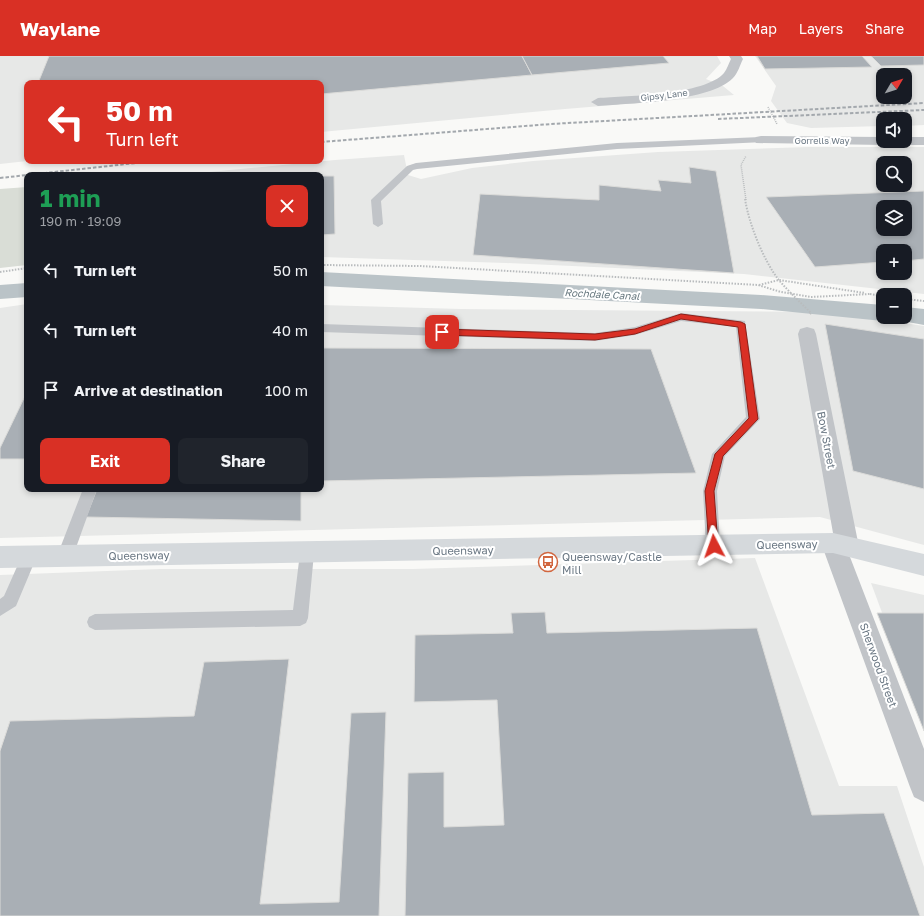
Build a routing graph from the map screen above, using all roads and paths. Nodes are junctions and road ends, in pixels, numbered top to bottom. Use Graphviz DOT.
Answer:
graph roads {
  1 [pos="735,56"];
  2 [pos="598,102"];
  3 [pos="761,140"];
  4 [pos="876,141"];
  5 [pos="912,141"];
  6 [pos="924,141"];
  7 [pos="747,154"];
  8 [pos="378,224"];
  9 [pos="324,265"];
  10 [pos="24,268"];
  11 [pos="0,272"];
  12 [pos="779,280"];
  13 [pos="758,285"];
  14 [pos="870,294"];
  15 [pos="876,295"];
  16 [pos="912,300"];
  17 [pos="924,301"];
  18 [pos="811,313"];
  19 [pos="324,328"];
  20 [pos="807,334"];
  21 [pos="89,492"];
  22 [pos="840,545"];
  23 [pos="714,546"];
  24 [pos="307,553"];
  25 [pos="29,556"];
  26 [pos="64,556"];
  27 [pos="0,557"];
  28 [pos="924,565"];
  29 [pos="0,608"];
  30 [pos="95,622"];
  31 [pos="924,788"];
  1 -- 2 [label="street, Gipsy Lane"];
  3 -- 4 [label="street, Gorrells Way"];
  3 -- 8 [label="lane"];
  5 -- 6 [label="street"];
  7 -- 12 [label="path"];
  9 -- 13 [label="path"];
  10 -- 11 [label="path"];
  12 -- 13 [label="path"];
  12 -- 14 [label="path"];
  12 -- 18 [label="path"];
  13 -- 14 [label="path"];
  14 -- 15 [label="path"];
  16 -- 17 [label="path"];
  19 -- 23 [label="lane"];
  20 -- 22 [label="street, Bow Street"];
  21 -- 26 [label="lane"];
  22 -- 23 [label="main road, Queensway"];
  22 -- 28 [label="main road, Queensway"];
  22 -- 31 [label="street, Sherwood Street"];
  23 -- 24 [label="main road, Queensway"];
  24 -- 26 [label="main road, Queensway"];
  24 -- 30 [label="lane"];
  25 -- 26 [label="main road, Queensway"];
  25 -- 27 [label="main road, Queensway"];
  25 -- 29 [label="lane"];
}
